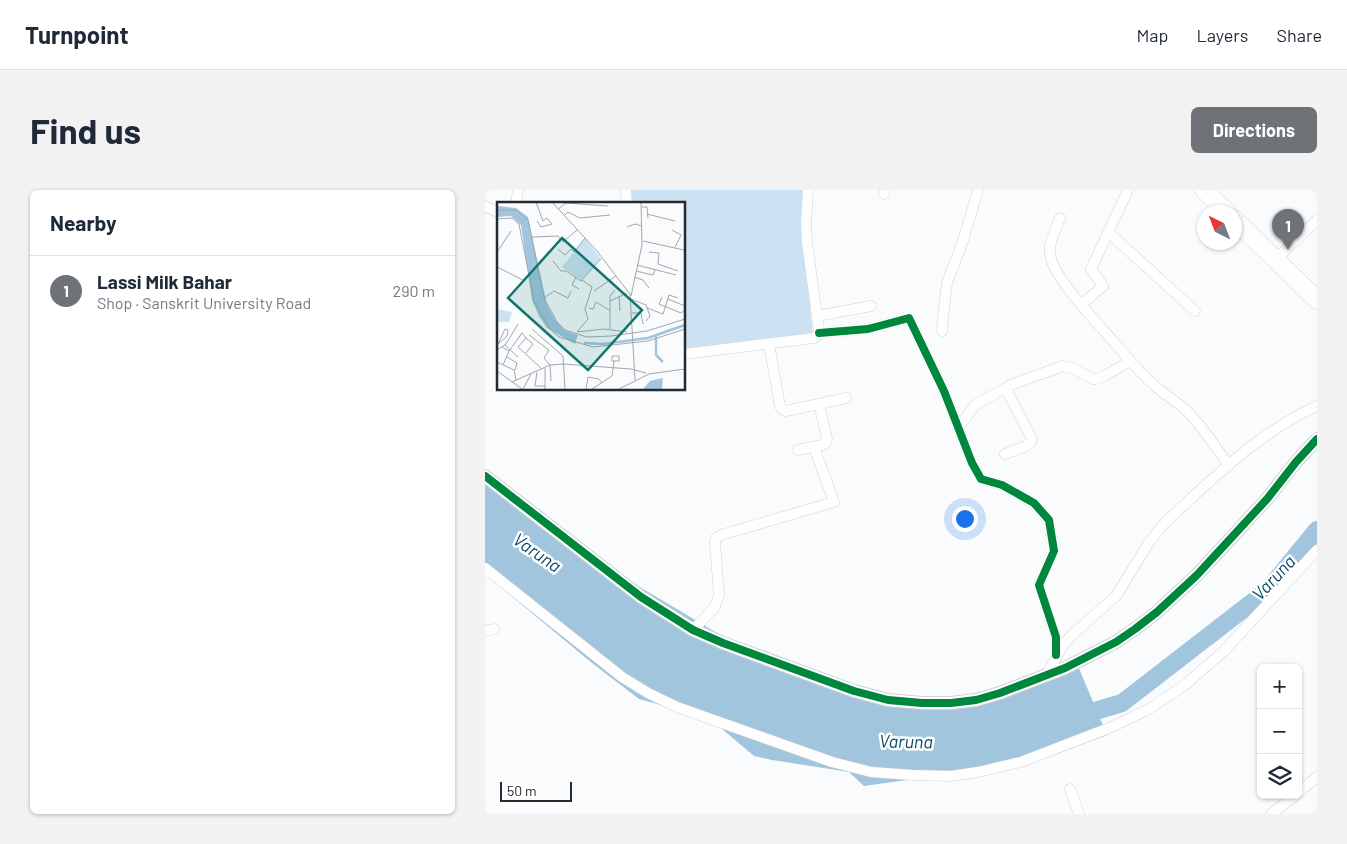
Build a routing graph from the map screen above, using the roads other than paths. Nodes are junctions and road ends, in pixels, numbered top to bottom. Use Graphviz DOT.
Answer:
graph roads {
  1 [pos="809,190"];
  2 [pos="978,190"];
  3 [pos="1128,190"];
  4 [pos="1189,190"];
  5 [pos="1204,190"];
  6 [pos="1205,205"];
  7 [pos="1220,205"];
  8 [pos="485,206"];
  9 [pos="497,212"];
  10 [pos="1060,218"];
  11 [pos="1317,220"];
  12 [pos="1242,226"];
  13 [pos="1108,232"];
  14 [pos="1242,241"];
  15 [pos="1276,259"];
  16 [pos="1317,300"];
  17 [pos="1081,305"];
  18 [pos="871,306"];
  19 [pos="1195,311"];
  20 [pos="1317,314"];
  21 [pos="817,316"];
  22 [pos="943,331"];
  23 [pos="819,333"];
  24 [pos="769,344"];
  25 [pos="685,354"];
  26 [pos="1130,361"];
  27 [pos="1008,387"];
  28 [pos="846,398"];
  29 [pos="819,404"];
  30 [pos="1317,406"];
  31 [pos="958,428"];
  32 [pos="1317,439"];
  33 [pos="814,447"];
  34 [pos="798,450"];
  35 [pos="1005,454"];
  36 [pos="1229,465"];
  37 [pos="485,476"];
  38 [pos="1317,550"];
  39 [pos="485,568"];
  40 [pos="693,630"];
  41 [pos="1056,655"];
  42 [pos="1046,676"];
  43 [pos="1317,778"];
  44 [pos="1070,789"];
  45 [pos="1302,790"];
  46 [pos="1290,799"];
  47 [pos="1079,814"];
  48 [pos="1271,814"];
  1 -- 21 [label="street"];
  2 -- 22 [label="street"];
  3 -- 13 [label="street"];
  4 -- 6 [label="highway"];
  5 -- 7 [label="highway"];
  8 -- 9 [label="street"];
  10 -- 17 [label="street"];
  11 -- 15 [label="street"];
  12 -- 15 [label="highway"];
  13 -- 17 [label="street"];
  13 -- 19 [label="street"];
  14 -- 20 [label="highway"];
  15 -- 16 [label="highway"];
  17 -- 26 [label="street"];
  18 -- 21 [label="street"];
  21 -- 23 [label="street"];
  23 -- 24 [label="street"];
  23 -- 31 [label="street"];
  24 -- 25 [label="street"];
  24 -- 29 [label="street"];
  26 -- 27 [label="street"];
  26 -- 36 [label="street"];
  27 -- 31 [label="street"];
  27 -- 35 [label="street"];
  28 -- 29 [label="street"];
  29 -- 33 [label="street"];
  30 -- 36 [label="street"];
  31 -- 41 [label="street"];
  32 -- 42 [label="street"];
  33 -- 34 [label="street"];
  33 -- 40 [label="street"];
  36 -- 41 [label="street"];
  37 -- 40 [label="street"];
  38 -- 39 [label="street"];
  40 -- 42 [label="street"];
  41 -- 42 [label="street"];
  43 -- 45 [label="street"];
  44 -- 47 [label="street"];
  46 -- 48 [label="street"];
}
